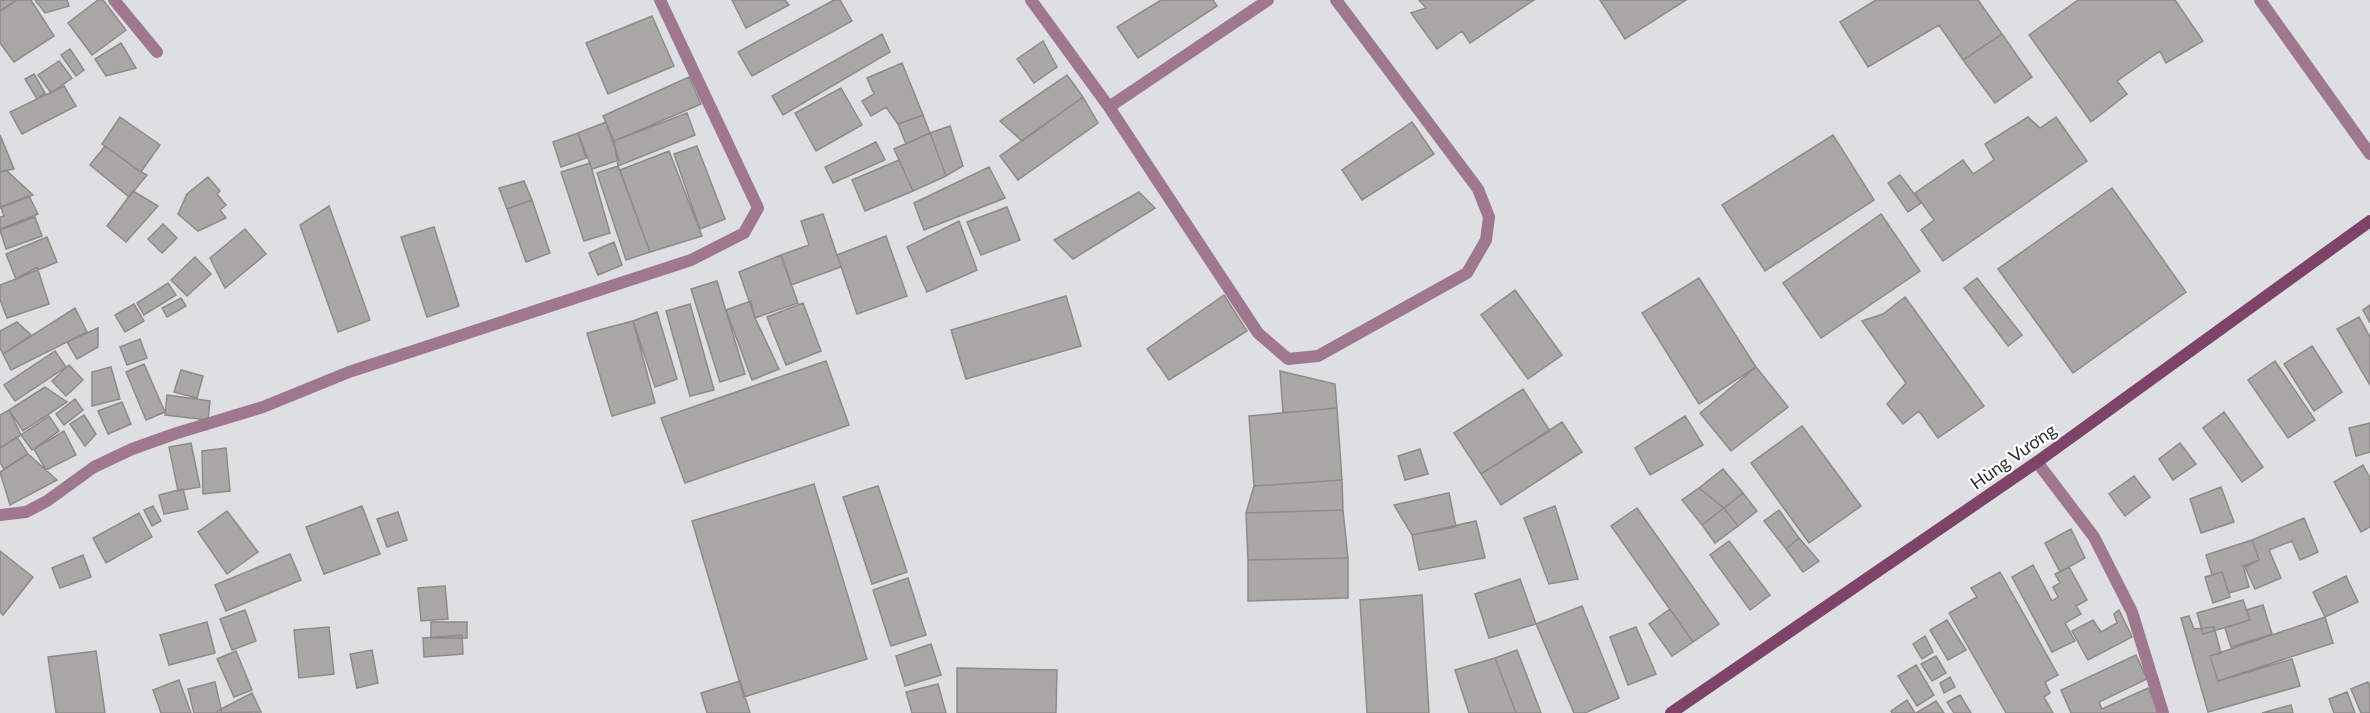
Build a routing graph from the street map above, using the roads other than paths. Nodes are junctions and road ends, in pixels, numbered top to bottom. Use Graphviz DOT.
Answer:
graph roads {
  1 [pos="114,0"];
  2 [pos="660,0"];
  3 [pos="1031,0"];
  4 [pos="1268,0"];
  5 [pos="1336,0"];
  6 [pos="2260,0"];
  7 [pos="157,52"];
  8 [pos="1109,107"];
  9 [pos="2370,154"];
  10 [pos="2370,220"];
  11 [pos="2037,462"];
  12 [pos="0,515"];
  13 [pos="1671,713"];
  14 [pos="2163,713"];
  1 -- 7 [label="street"];
  2 -- 12 [label="street"];
  3 -- 8 [label="street"];
  4 -- 8 [label="street"];
  5 -- 8 [label="street"];
  6 -- 9 [label="street"];
  10 -- 11 [label="main road, Hùng Vương"];
  11 -- 13 [label="main road, Hùng Vương"];
  11 -- 14 [label="street"];
}
